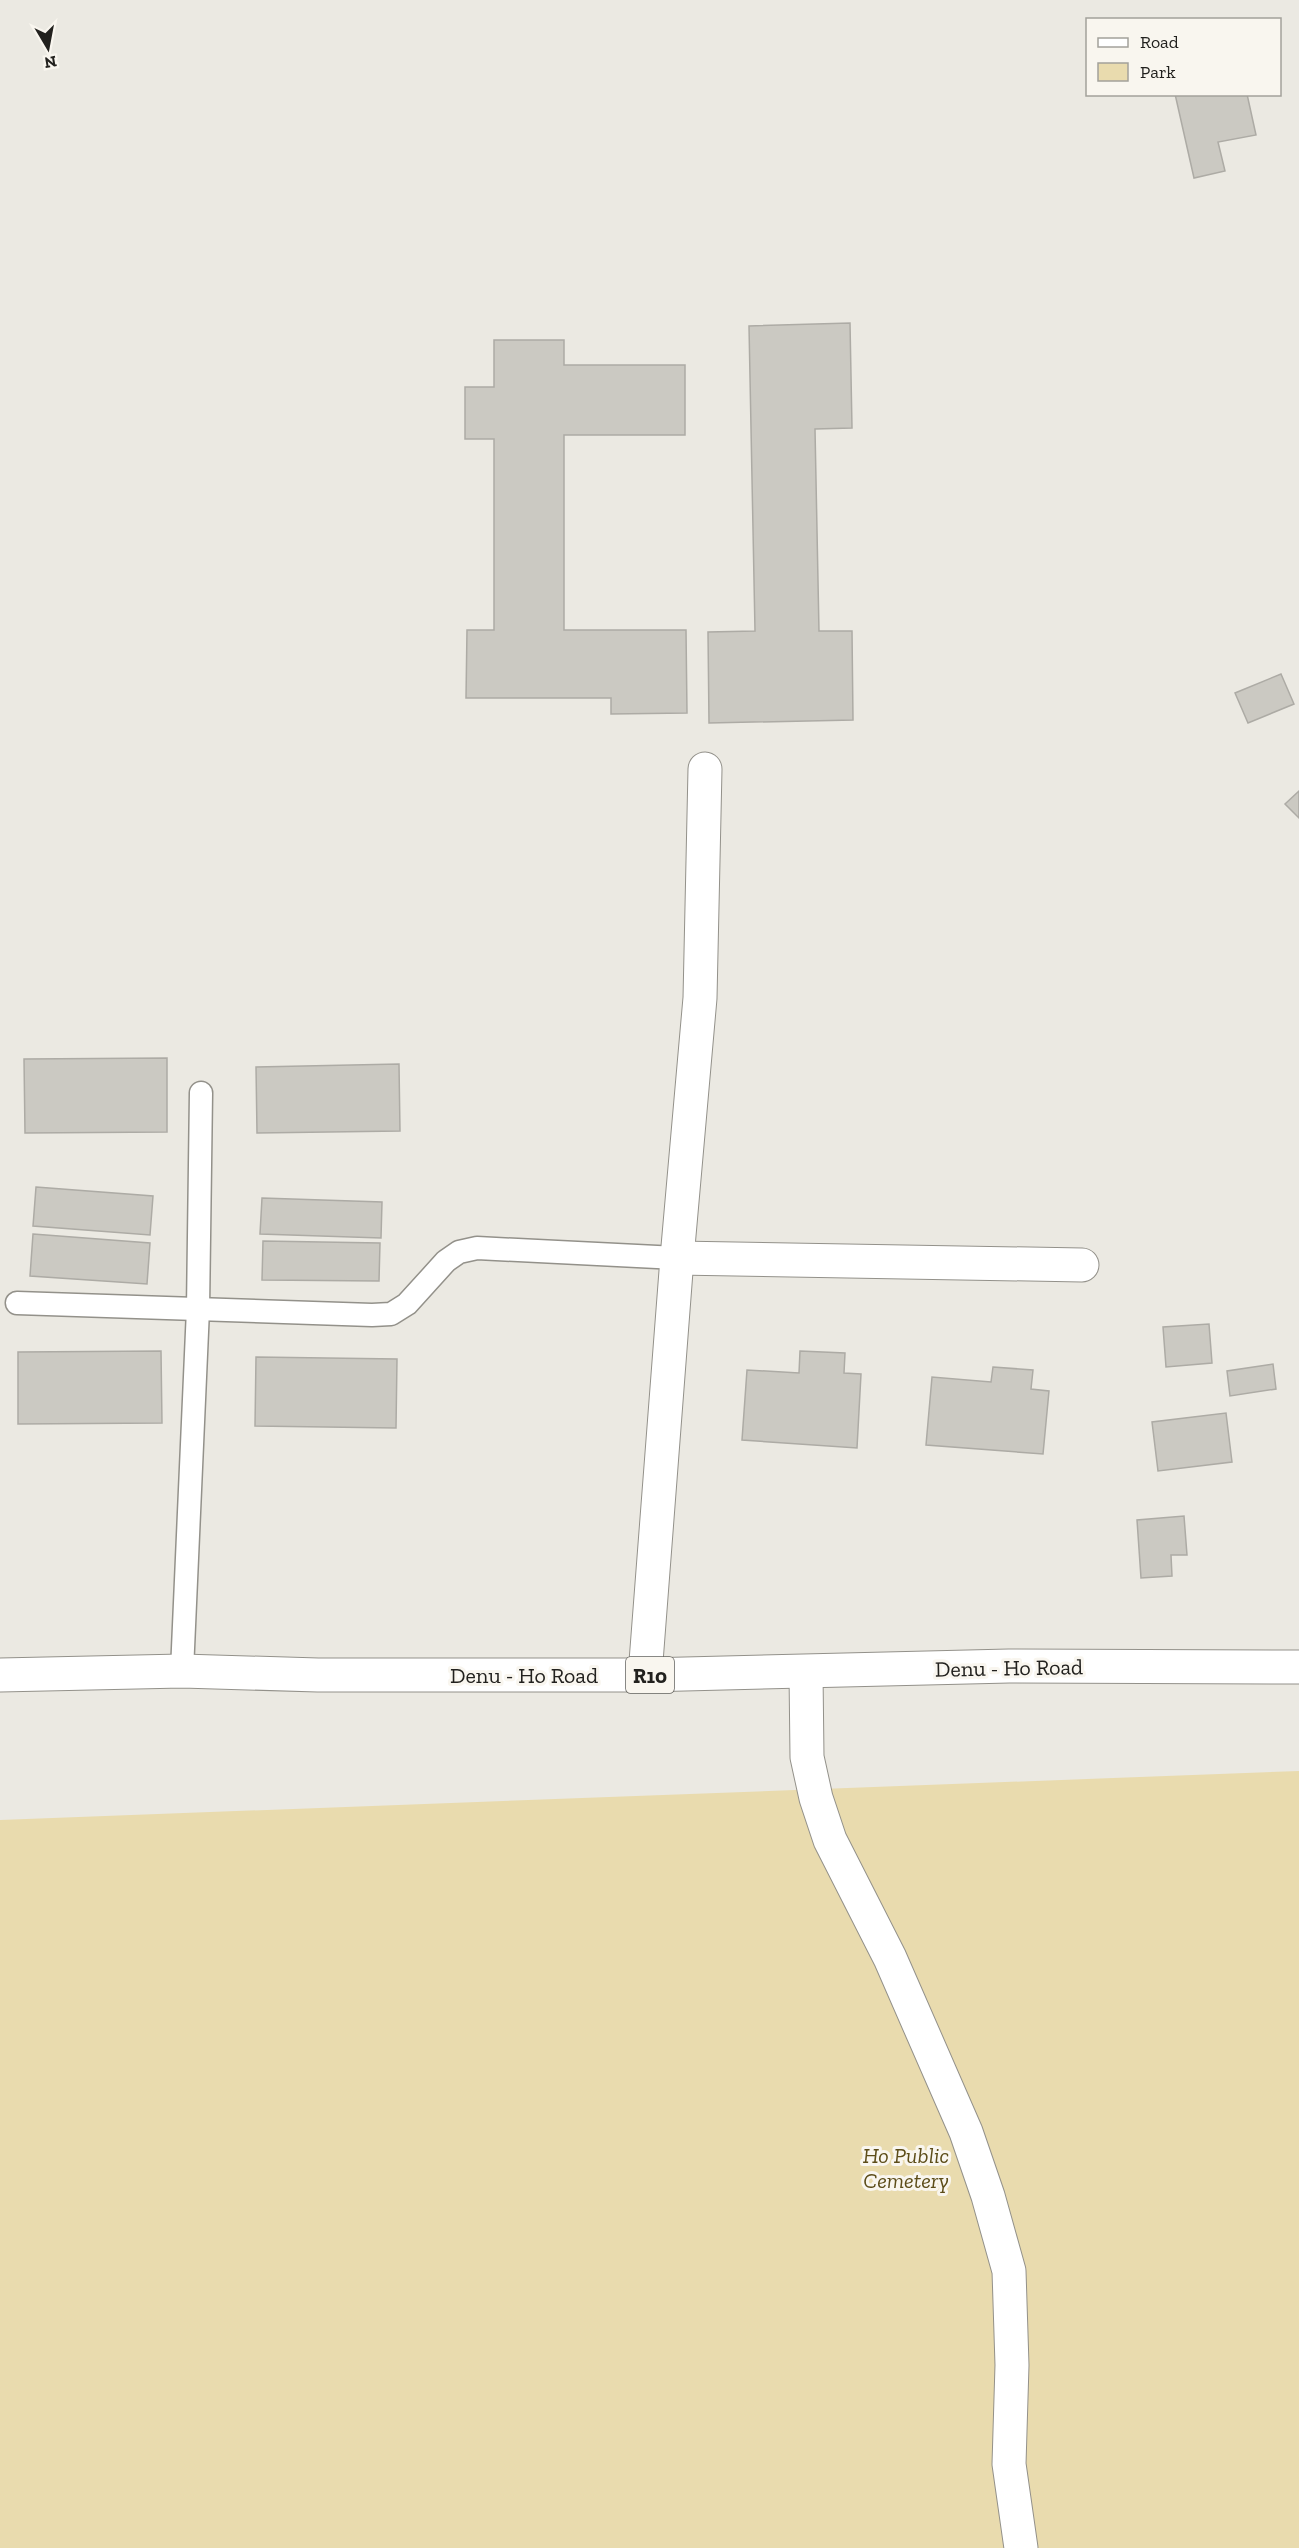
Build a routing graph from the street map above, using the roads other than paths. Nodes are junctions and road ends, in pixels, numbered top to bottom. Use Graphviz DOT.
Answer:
graph roads {
  1 [pos="705,769"];
  2 [pos="201,1093"];
  3 [pos="676,1258"];
  4 [pos="1082,1265"];
  5 [pos="16,1303"];
  6 [pos="198,1309"];
  7 [pos="1299,1667"];
  8 [pos="182,1671"];
  9 [pos="806,1673"];
  10 [pos="0,1675"];
  11 [pos="645,1675"];
  12 [pos="1021,2548"];
  1 -- 3 [label="street"];
  2 -- 6 [label="lane"];
  3 -- 4 [label="street"];
  3 -- 6 [label="lane"];
  3 -- 11 [label="street"];
  5 -- 6 [label="lane"];
  6 -- 8 [label="lane"];
  7 -- 9 [label="street, Denu - Ho Road / R10"];
  8 -- 10 [label="street, Denu - Ho Road / R10"];
  8 -- 11 [label="street, Denu - Ho Road / R10"];
  9 -- 11 [label="street, Denu - Ho Road / R10"];
  9 -- 12 [label="street"];
}
